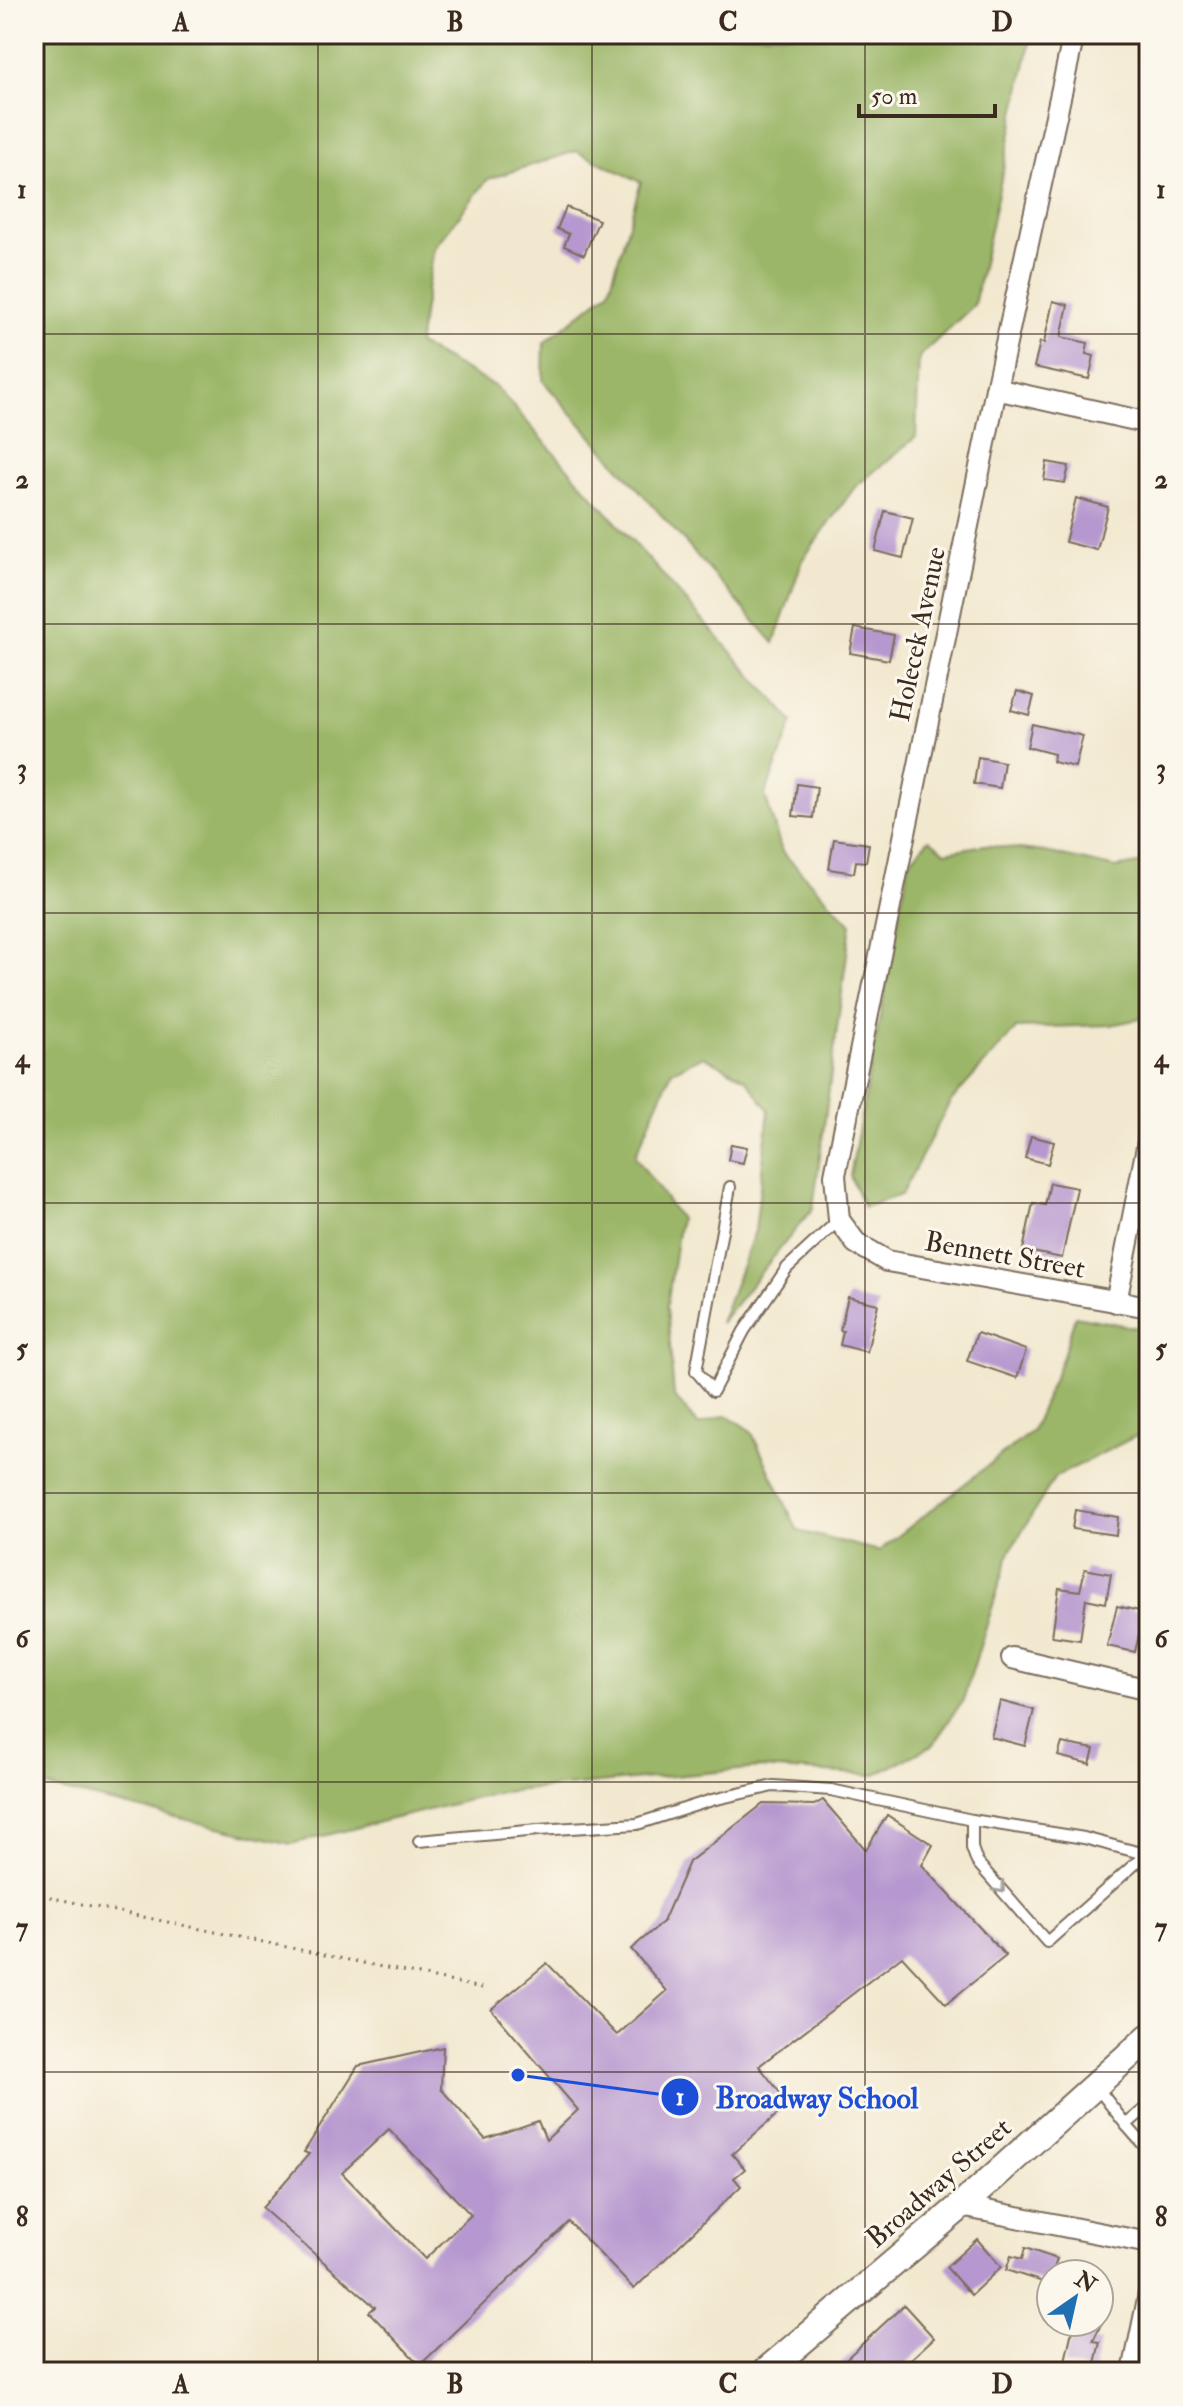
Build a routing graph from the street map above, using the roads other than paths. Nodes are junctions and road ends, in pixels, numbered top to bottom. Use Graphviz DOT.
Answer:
graph roads {
  1 [pos="1074,34"];
  2 [pos="996,389"];
  3 [pos="1149,423"];
  4 [pos="1149,1137"];
  5 [pos="730,1187"];
  6 [pos="839,1220"];
  7 [pos="1116,1302"];
  8 [pos="1149,1307"];
  9 [pos="1012,1658"];
  10 [pos="1149,1690"];
  11 [pos="972,1820"];
  12 [pos="419,1841"];
  13 [pos="1146,1857"];
  14 [pos="1149,2037"];
  15 [pos="1096,2086"];
  16 [pos="1149,2105"];
  17 [pos="1126,2125"];
  18 [pos="1149,2151"];
  19 [pos="961,2206"];
  20 [pos="1149,2243"];
  21 [pos="1149,2294"];
  22 [pos="765,2372"];
  23 [pos="1133,2372"];
  1 -- 2 [label="street, Holecek Avenue"];
  2 -- 3 [label="street"];
  2 -- 6 [label="street, Holecek Avenue"];
  4 -- 7 [label="street"];
  5 -- 6 [label="lane"];
  6 -- 7 [label="street, Bennett Street"];
  7 -- 8 [label="street, Bennett Street"];
  9 -- 10 [label="street"];
  11 -- 12 [label="lane"];
  11 -- 13 [label="lane"];
  11 -- 13 [label="lane, one-way"];
  14 -- 15 [label="street, Broadway Street"];
  15 -- 17 [label="lane"];
  15 -- 19 [label="street, Broadway Street"];
  16 -- 17 [label="lane"];
  17 -- 18 [label="lane"];
  19 -- 20 [label="street"];
  19 -- 22 [label="street, Broadway Street"];
  21 -- 23 [label="street"];
}
